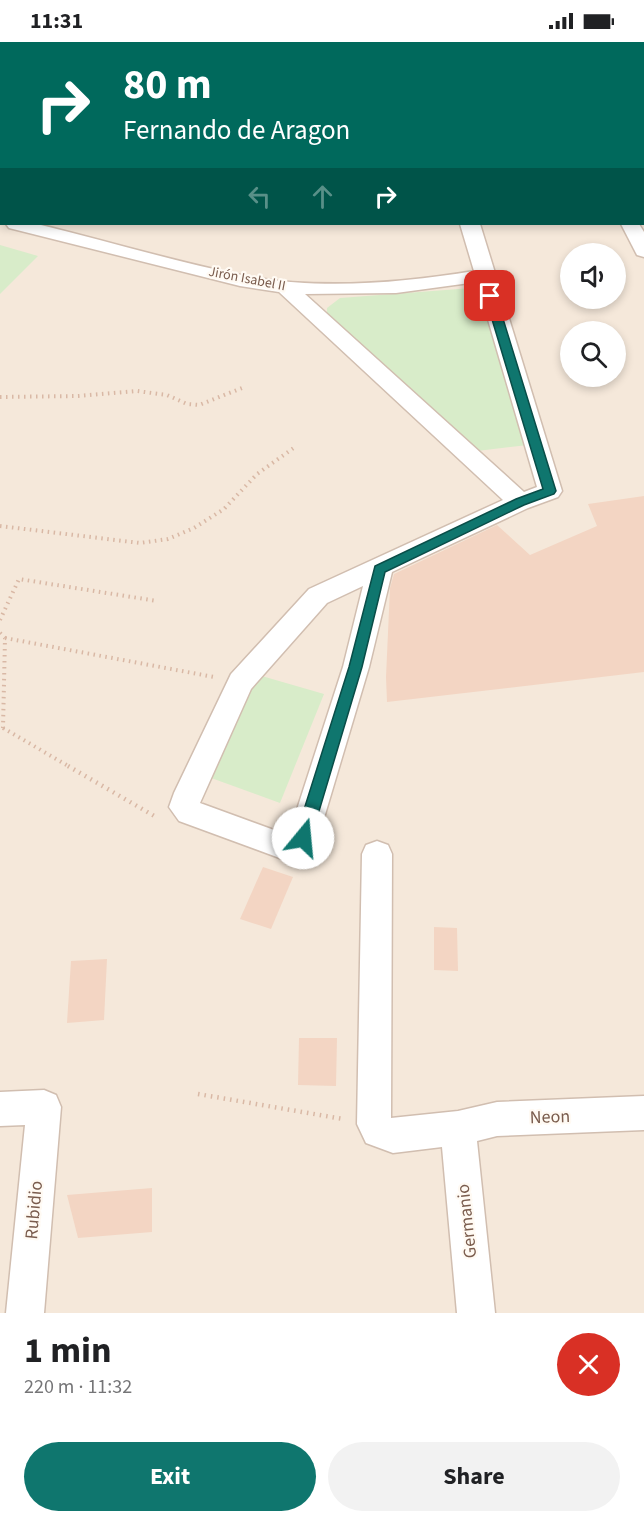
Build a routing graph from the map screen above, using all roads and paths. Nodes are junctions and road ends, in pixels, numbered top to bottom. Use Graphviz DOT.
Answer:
graph roads {
  1 [pos="20,225"];
  2 [pos="470,225"];
  3 [pos="631,225"];
  4 [pos="644,251"];
  5 [pos="484,275"];
  6 [pos="286,288"];
  7 [pos="242,388"];
  8 [pos="0,397"];
  9 [pos="295,447"];
  10 [pos="520,502"];
  11 [pos="0,526"];
  12 [pos="380,569"];
  13 [pos="157,601"];
  14 [pos="0,620"];
  15 [pos="0,633"];
  16 [pos="5,638"];
  17 [pos="241,682"];
  18 [pos="2,707"];
  19 [pos="2,729"];
  20 [pos="156,817"];
  21 [pos="376,854"];
  22 [pos="198,1094"];
  23 [pos="0,1109"];
  24 [pos="644,1113"];
  25 [pos="374,1124"];
  26 [pos="458,1128"];
  27 [pos="25,1313"];
  28 [pos="476,1313"];
  1 -- 6 [label="street, Jirón Isabel II"];
  2 -- 5 [label="street"];
  3 -- 4 [label="street"];
  5 -- 6 [label="street, Jirón Isabel II"];
  5 -- 10 [label="street"];
  6 -- 10 [label="street"];
  7 -- 8 [label="path"];
  9 -- 11 [label="path"];
  10 -- 12 [label="street"];
  12 -- 17 [label="street"];
  12 -- 17 [label="street"];
  13 -- 14 [label="path"];
  15 -- 16 [label="path"];
  16 -- 17 [label="path"];
  16 -- 18 [label="path"];
  18 -- 19 [label="path"];
  19 -- 20 [label="path"];
  21 -- 25 [label="street"];
  22 -- 25 [label="path"];
  23 -- 27 [label="street, Rubidio"];
  24 -- 26 [label="street, Neon"];
  25 -- 26 [label="street, Neon"];
  26 -- 28 [label="street, Germanio"];
}
